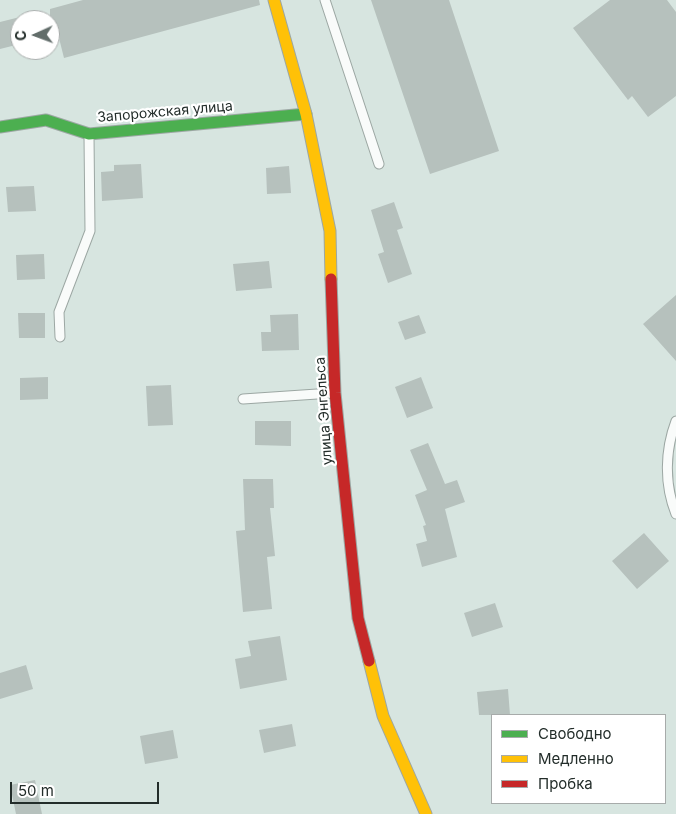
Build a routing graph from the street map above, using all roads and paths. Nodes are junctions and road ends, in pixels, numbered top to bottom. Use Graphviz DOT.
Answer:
graph roads {
  1 [pos="274,0"];
  2 [pos="325,0"];
  3 [pos="306,114"];
  4 [pos="0,126"];
  5 [pos="89,134"];
  6 [pos="379,164"];
  7 [pos="60,337"];
  8 [pos="335,393"];
  9 [pos="243,399"];
  10 [pos="676,420"];
  11 [pos="676,514"];
  12 [pos="426,814"];
  1 -- 3 [label="street, улица Энгельса"];
  2 -- 6 [label="lane"];
  3 -- 5 [label="street, Запорожская улица"];
  3 -- 8 [label="street, улица Энгельса"];
  4 -- 5 [label="street, Запорожская улица"];
  5 -- 7 [label="lane"];
  8 -- 9 [label="lane"];
  8 -- 12 [label="street, улица Энгельса"];
  10 -- 11 [label="lane"];
}
